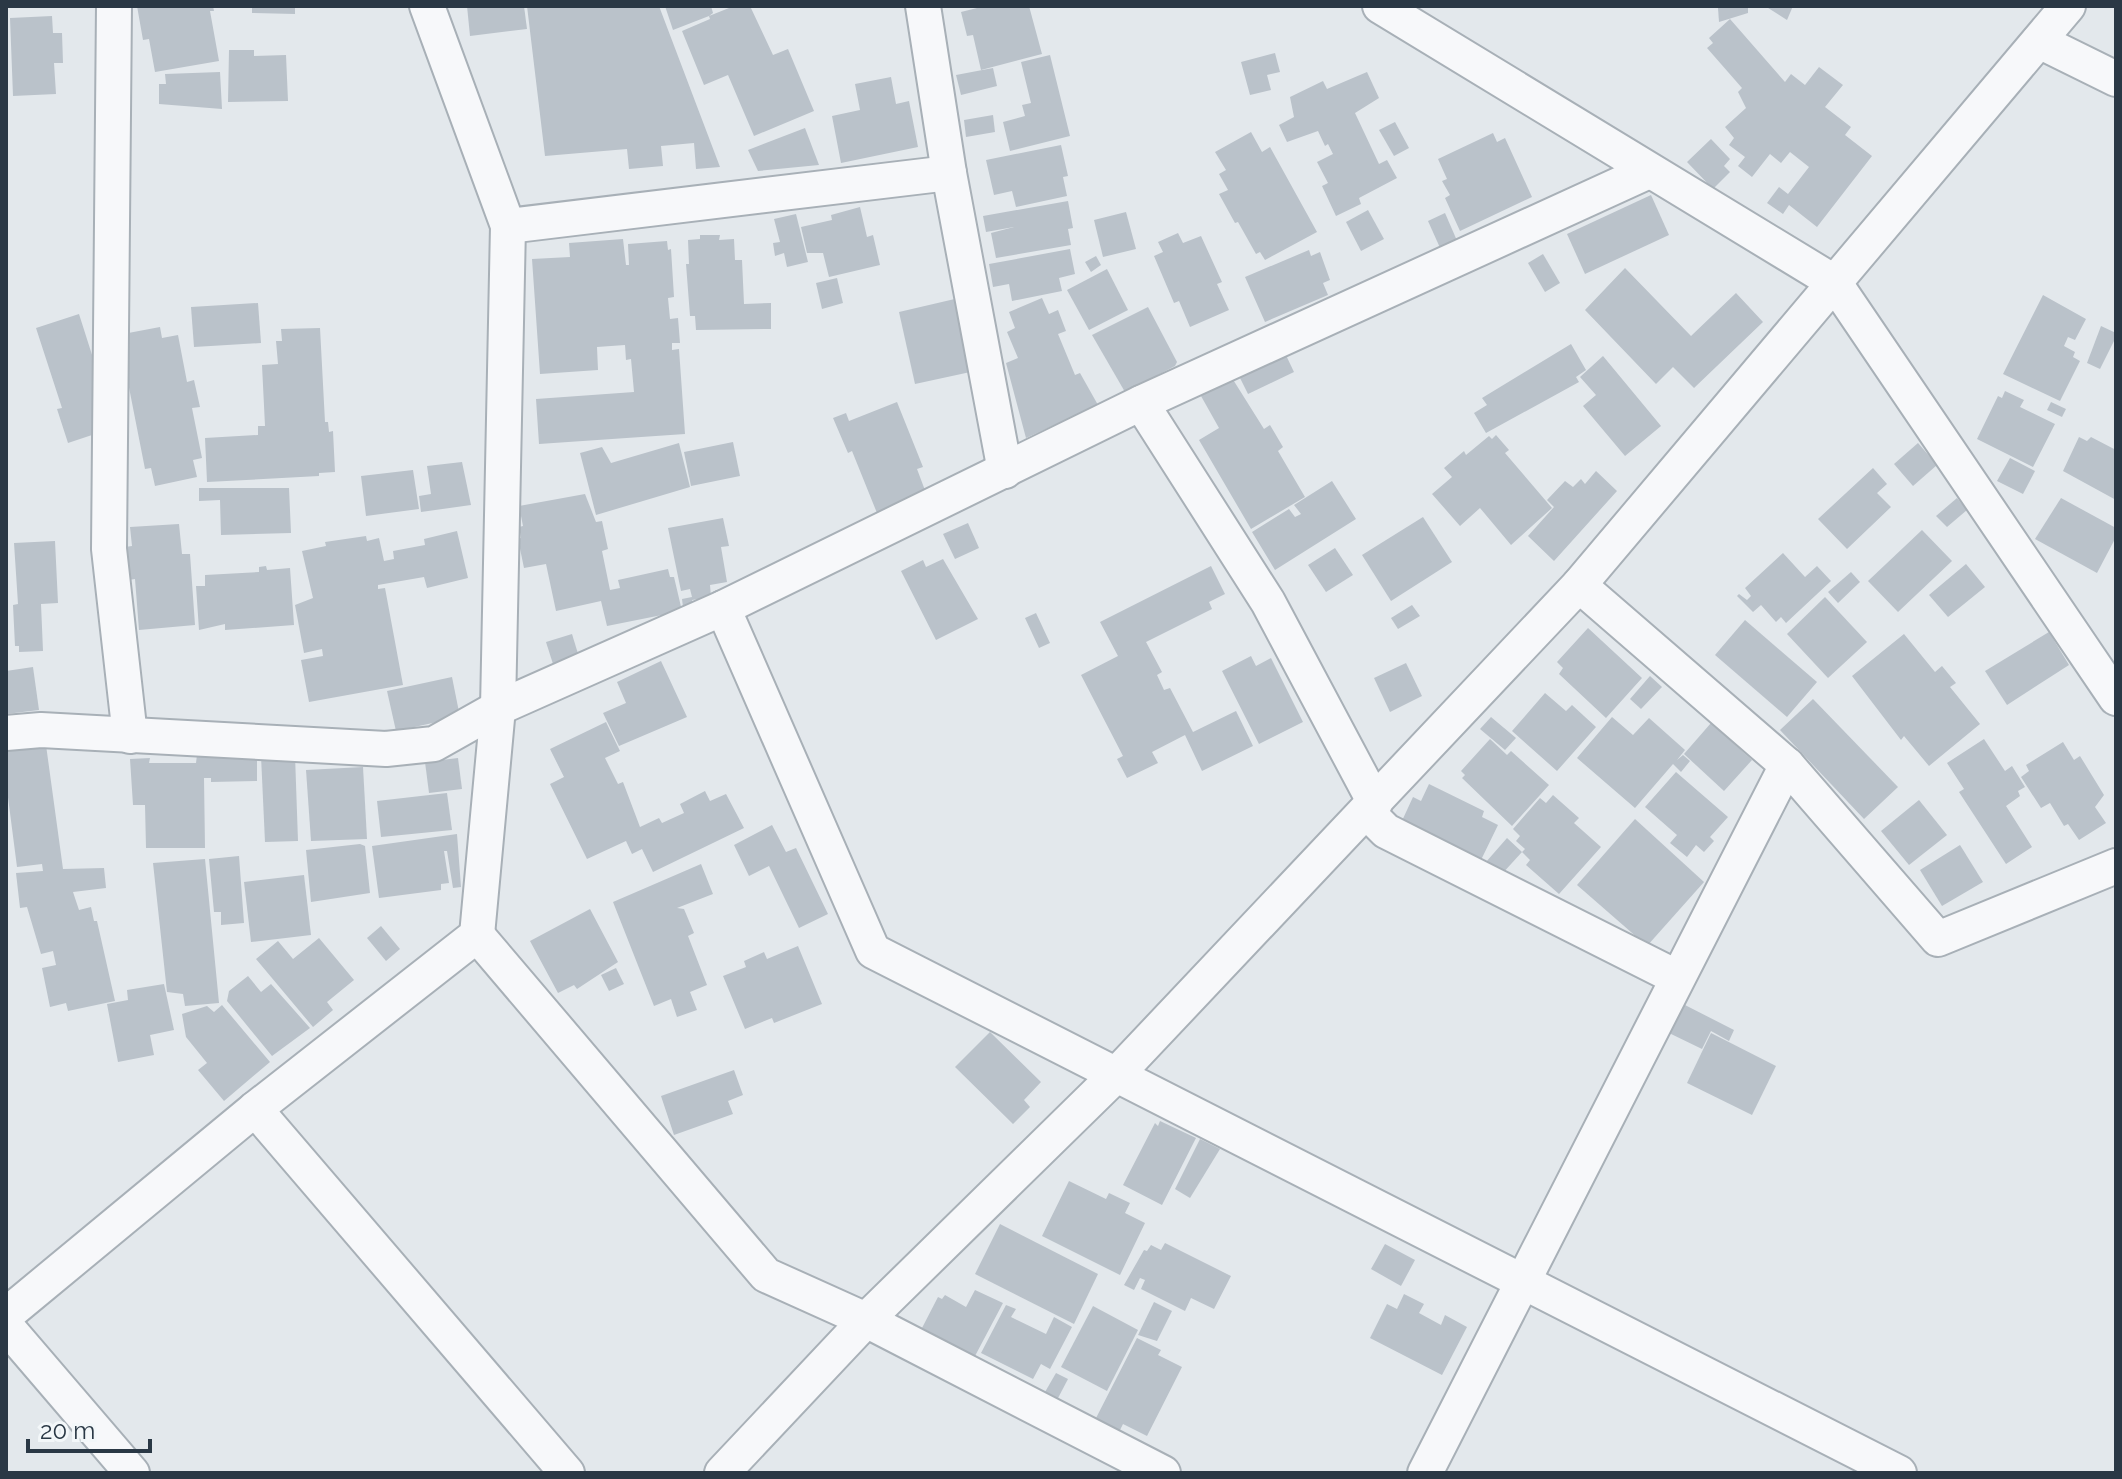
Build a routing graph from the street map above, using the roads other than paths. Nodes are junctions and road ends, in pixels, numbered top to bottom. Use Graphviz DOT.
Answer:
graph roads {
  1 [pos="114,6"];
  2 [pos="427,6"];
  3 [pos="923,6"];
  4 [pos="1380,6"];
  5 [pos="2068,6"];
  6 [pos="2039,41"];
  7 [pos="2116,79"];
  8 [pos="1649,171"];
  9 [pos="949,173"];
  10 [pos="508,226"];
  11 [pos="1834,282"];
  12 [pos="1141,403"];
  13 [pos="1005,471"];
  14 [pos="1579,585"];
  15 [pos="723,608"];
  16 [pos="2116,698"];
  17 [pos="498,708"];
  18 [pos="6,733"];
  19 [pos="130,736"];
  20 [pos="1787,765"];
  21 [pos="1371,808"];
  22 [pos="2116,866"];
  23 [pos="477,935"];
  24 [pos="1676,977"];
  25 [pos="1115,1076"];
  26 [pos="255,1109"];
  27 [pos="1523,1280"];
  28 [pos="6,1315"];
  29 [pos="866,1320"];
  30 [pos="6,1326"];
  31 [pos="132,1473"];
  32 [pos="567,1473"];
  33 [pos="722,1473"];
  34 [pos="1163,1473"];
  35 [pos="1425,1473"];
  36 [pos="1899,1473"];
  1 -- 19 [label="street"];
  2 -- 10 [label="street"];
  3 -- 9 [label="street"];
  4 -- 8 [label="street"];
  5 -- 6 [label="street"];
  6 -- 7 [label="street"];
  6 -- 11 [label="street"];
  8 -- 11 [label="street"];
  8 -- 12 [label="street"];
  9 -- 10 [label="street"];
  9 -- 13 [label="street"];
  10 -- 17 [label="street"];
  11 -- 14 [label="street"];
  11 -- 16 [label="street"];
  12 -- 13 [label="street"];
  12 -- 21 [label="street"];
  13 -- 15 [label="street"];
  14 -- 20 [label="street"];
  14 -- 21 [label="street"];
  15 -- 17 [label="street"];
  15 -- 25 [label="street"];
  17 -- 19 [label="street"];
  17 -- 23 [label="street"];
  18 -- 19 [label="street"];
  20 -- 22 [label="street"];
  20 -- 24 [label="street"];
  21 -- 24 [label="street"];
  21 -- 25 [label="street"];
  23 -- 26 [label="street"];
  23 -- 29 [label="street"];
  24 -- 27 [label="street"];
  25 -- 27 [label="street"];
  25 -- 29 [label="street"];
  26 -- 28 [label="street"];
  26 -- 32 [label="street"];
  27 -- 35 [label="street"];
  27 -- 36 [label="street"];
  29 -- 33 [label="street"];
  29 -- 34 [label="street"];
  30 -- 31 [label="street"];
}
